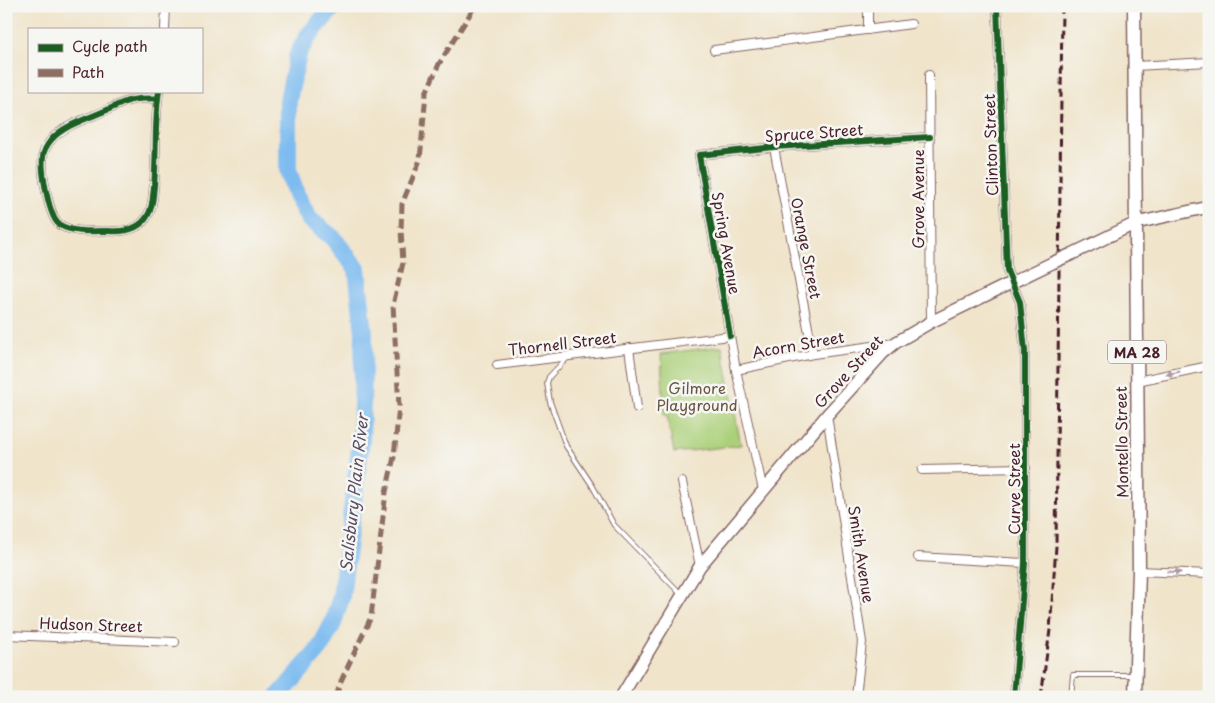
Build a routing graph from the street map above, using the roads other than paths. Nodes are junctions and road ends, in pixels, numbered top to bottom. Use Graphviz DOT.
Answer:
graph roads {
  1 [pos="166,6"];
  2 [pos="868,6"];
  3 [pos="998,6"];
  4 [pos="1134,6"];
  5 [pos="911,24"];
  6 [pos="165,28"];
  7 [pos="868,30"];
  8 [pos="714,50"];
  9 [pos="1209,62"];
  10 [pos="1135,66"];
  11 [pos="929,75"];
  12 [pos="158,95"];
  13 [pos="930,136"];
  14 [pos="774,146"];
  15 [pos="699,155"];
  16 [pos="1209,207"];
  17 [pos="1136,223"];
  18 [pos="1012,282"];
  19 [pos="931,322"];
  20 [pos="730,336"];
  21 [pos="895,343"];
  22 [pos="630,348"];
  23 [pos="813,354"];
  24 [pos="569,356"];
  25 [pos="497,365"];
  26 [pos="1209,366"];
  27 [pos="736,370"];
  28 [pos="1137,381"];
  29 [pos="637,408"];
  30 [pos="827,416"];
  31 [pos="1026,468"];
  32 [pos="922,470"];
  33 [pos="682,482"];
  34 [pos="763,490"];
  35 [pos="918,557"];
  36 [pos="1025,563"];
  37 [pos="700,566"];
  38 [pos="1139,571"];
  39 [pos="1209,574"];
  40 [pos="682,595"];
  41 [pos="6,635"];
  42 [pos="174,642"];
  43 [pos="1136,676"];
  44 [pos="621,697"];
  45 [pos="856,697"];
  46 [pos="1014,697"];
  47 [pos="1071,697"];
  48 [pos="1135,697"];
  1 -- 6 [label="street"];
  2 -- 7 [label="street"];
  3 -- 18 [label="street, Clinton Street"];
  4 -- 10 [label="main road, Montello Street / MA 28"];
  5 -- 7 [label="street"];
  7 -- 8 [label="street"];
  9 -- 10 [label="street"];
  10 -- 17 [label="main road, Montello Street / MA 28"];
  11 -- 13 [label="street, Grove Avenue"];
  12 -- 12 [label="street"];
  13 -- 14 [label="street, Spruce Street"];
  13 -- 19 [label="street, Grove Avenue"];
  14 -- 15 [label="street, Spruce Street"];
  14 -- 23 [label="street, Orange Street"];
  15 -- 20 [label="street, Spring Avenue"];
  16 -- 17 [label="main road, Grove Street"];
  17 -- 18 [label="main road, Grove Street, bridge"];
  17 -- 28 [label="main road, Montello Street / MA 28"];
  18 -- 19 [label="main road, Grove Street"];
  18 -- 31 [label="street, Curve Street"];
  19 -- 21 [label="main road, Grove Street"];
  20 -- 22 [label="street"];
  20 -- 27 [label="street, Spring Avenue"];
  21 -- 23 [label="street, Acorn Street"];
  21 -- 30 [label="main road, Grove Street"];
  22 -- 24 [label="street, Thornell Street"];
  22 -- 29 [label="street"];
  23 -- 27 [label="street, Acorn Street"];
  24 -- 25 [label="street, Thornell Street"];
  24 -- 40 [label="lane"];
  26 -- 28 [label="street, one-way"];
  27 -- 34 [label="street, Spring Avenue"];
  28 -- 38 [label="main road, Montello Street / MA 28"];
  30 -- 34 [label="main road, Grove Street"];
  30 -- 45 [label="street, Smith Avenue"];
  31 -- 32 [label="street"];
  31 -- 36 [label="street, Curve Street"];
  33 -- 37 [label="street"];
  34 -- 37 [label="main road, Grove Street"];
  35 -- 36 [label="street"];
  36 -- 46 [label="street, Curve Street"];
  37 -- 40 [label="main road, Grove Street"];
  38 -- 39 [label="street, one-way"];
  38 -- 43 [label="main road, Montello Street / MA 28"];
  40 -- 44 [label="main road, Grove Street"];
  41 -- 42 [label="street, Hudson Street"];
  43 -- 47 [label="lane"];
  43 -- 48 [label="main road, Montello Street / MA 28"];
}
